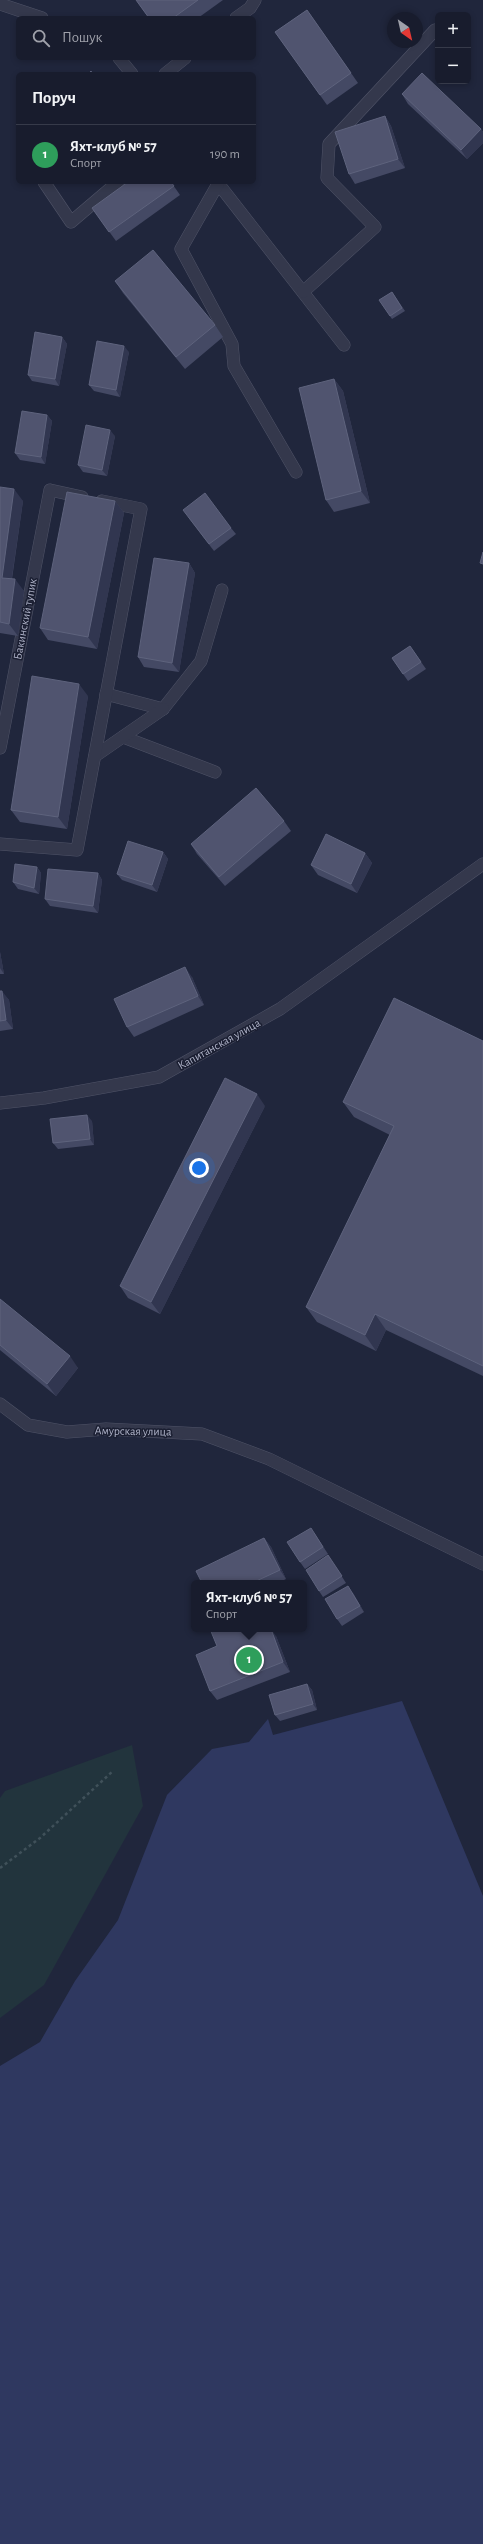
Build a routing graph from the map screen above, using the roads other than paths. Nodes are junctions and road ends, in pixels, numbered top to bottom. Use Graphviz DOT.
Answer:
graph roads {
  1 [pos="255,0"];
  2 [pos="0,4"];
  3 [pos="36,16"];
  4 [pos="239,16"];
  5 [pos="435,30"];
  6 [pos="121,60"];
  7 [pos="182,60"];
  8 [pos="130,72"];
  9 [pos="168,72"];
  10 [pos="45,184"];
  11 [pos="116,184"];
  12 [pos="217,184"];
  13 [pos="219,184"];
  14 [pos="303,292"];
  15 [pos="344,345"];
  16 [pos="296,472"];
  17 [pos="222,590"];
  18 [pos="106,694"];
  19 [pos="163,709"];
  20 [pos="123,737"];
  21 [pos="0,748"];
  22 [pos="95,756"];
  23 [pos="215,772"];
  24 [pos="0,844"];
  25 [pos="483,864"];
  26 [pos="0,1102"];
  27 [pos="0,1404"];
  28 [pos="483,1564"];
  1 -- 4 [label="street"];
  2 -- 3 [label="street"];
  5 -- 14 [label="street"];
  6 -- 8 [label="street"];
  7 -- 9 [label="street"];
  10 -- 11 [label="street"];
  12 -- 16 [label="street"];
  13 -- 14 [label="street"];
  14 -- 15 [label="street"];
  17 -- 19 [label="street"];
  18 -- 19 [label="street"];
  18 -- 21 [label="street, Бакинский тупик"];
  18 -- 22 [label="street"];
  19 -- 20 [label="street"];
  20 -- 22 [label="street"];
  20 -- 23 [label="street"];
  22 -- 24 [label="street"];
  25 -- 26 [label="street, Капитанская улица"];
  27 -- 28 [label="street, Амурская улица"];
}
